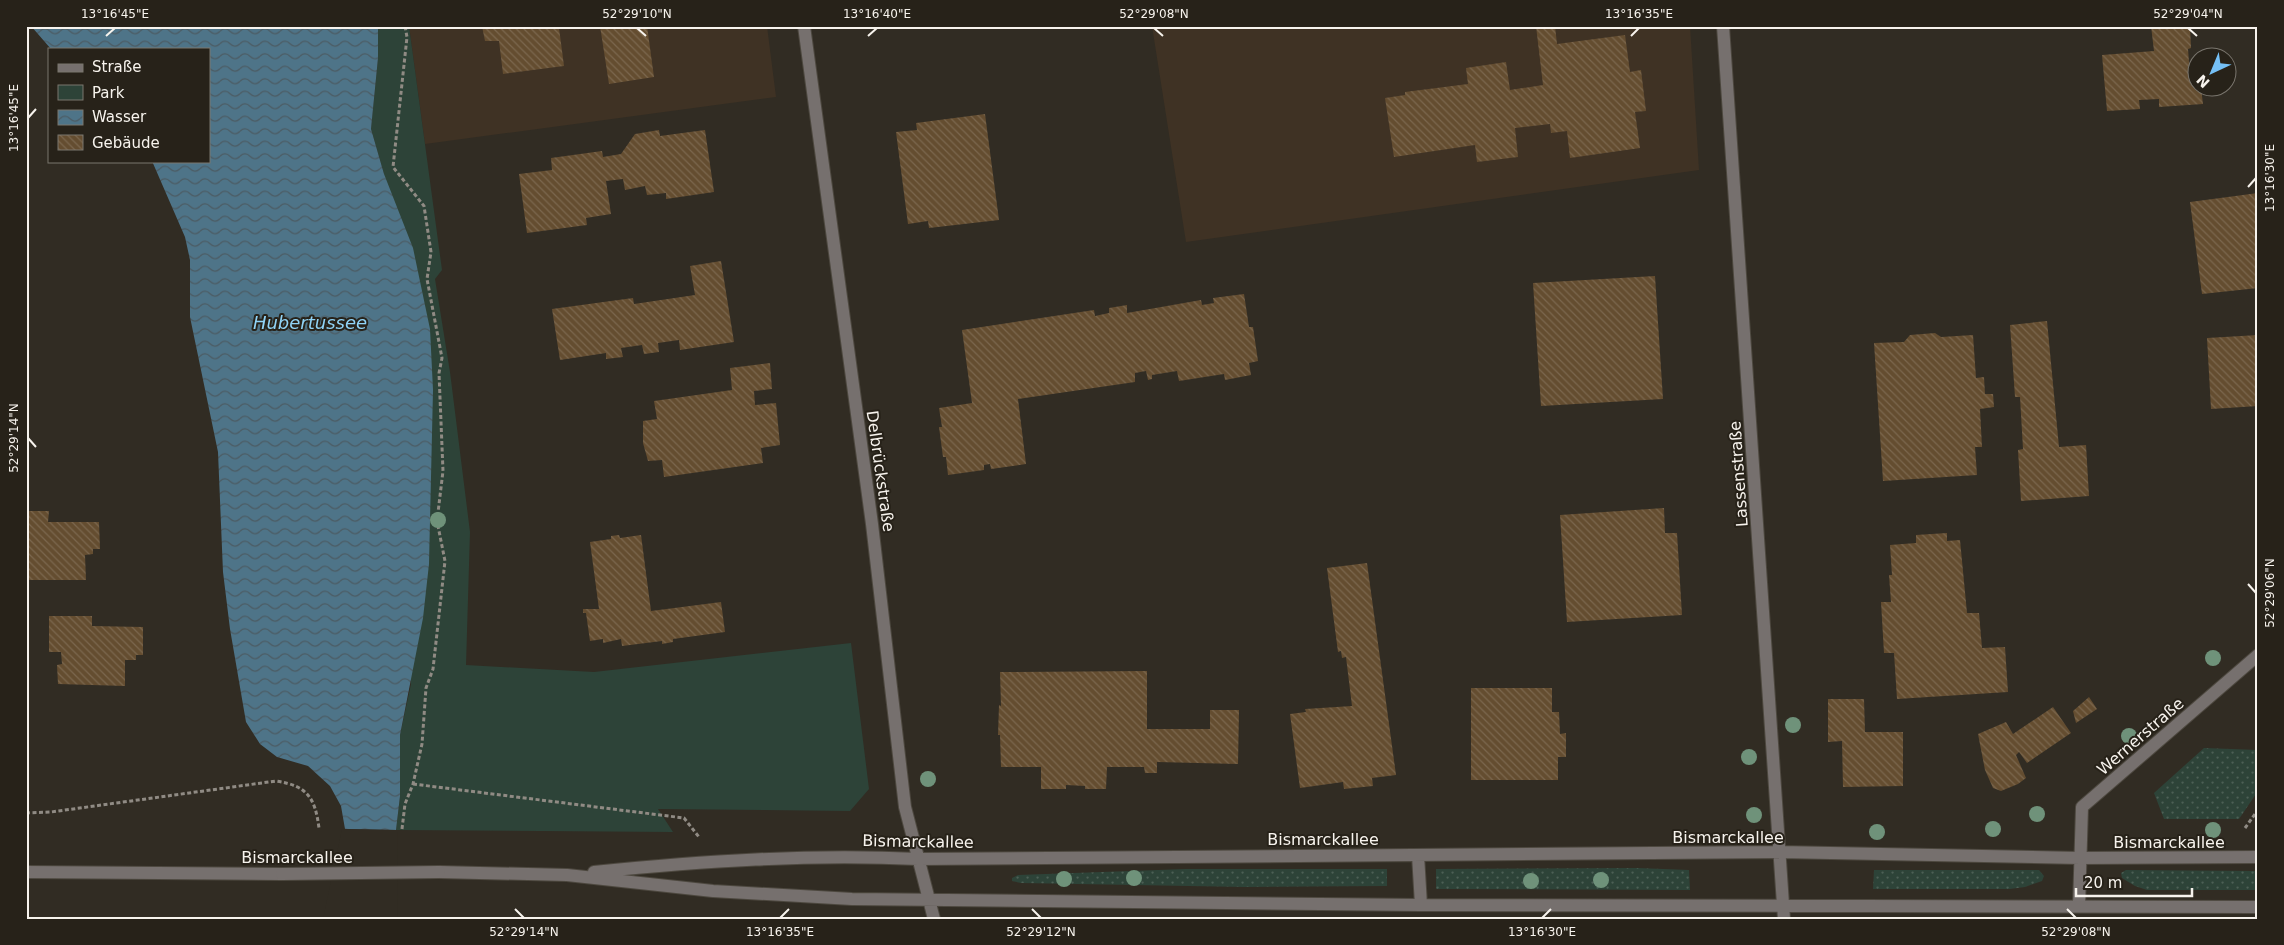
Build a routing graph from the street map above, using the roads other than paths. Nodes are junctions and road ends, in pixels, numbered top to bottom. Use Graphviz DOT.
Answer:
graph roads {
  1 [pos="804,26"];
  2 [pos="1724,26"];
  3 [pos="2258,655"];
  4 [pos="1780,852"];
  5 [pos="1418,855"];
  6 [pos="2080,858"];
  7 [pos="2258,858"];
  8 [pos="918,859"];
  9 [pos="26,872"];
  10 [pos="567,875"];
  11 [pos="928,900"];
  12 [pos="1420,905"];
  13 [pos="2079,906"];
  14 [pos="2258,907"];
  15 [pos="1784,913"];
  16 [pos="934,919"];
  1 -- 8 [label="street, Delbrückstraße"];
  2 -- 4 [label="street, Lassenstraße"];
  3 -- 6 [label="street, Wernerstraße"];
  4 -- 5 [label="street, Bismarckallee"];
  4 -- 6 [label="street, Bismarckallee"];
  4 -- 15 [label="street, Lassenstraße"];
  5 -- 8 [label="street, Bismarckallee"];
  5 -- 12 [label="street"];
  6 -- 7 [label="street, Bismarckallee"];
  6 -- 13 [label="street"];
  8 -- 10 [label="street, Bismarckallee"];
  8 -- 11 [label="street, Delbrückstraße"];
  9 -- 10 [label="street, Bismarckallee, bridge"];
  10 -- 11 [label="street, Bismarckallee"];
  11 -- 12 [label="street, Bismarckallee"];
  11 -- 16 [label="street, Delbrückstraße"];
  12 -- 15 [label="street, Bismarckallee"];
  13 -- 14 [label="street, Bismarckallee"];
  13 -- 15 [label="street, Bismarckallee"];
}
